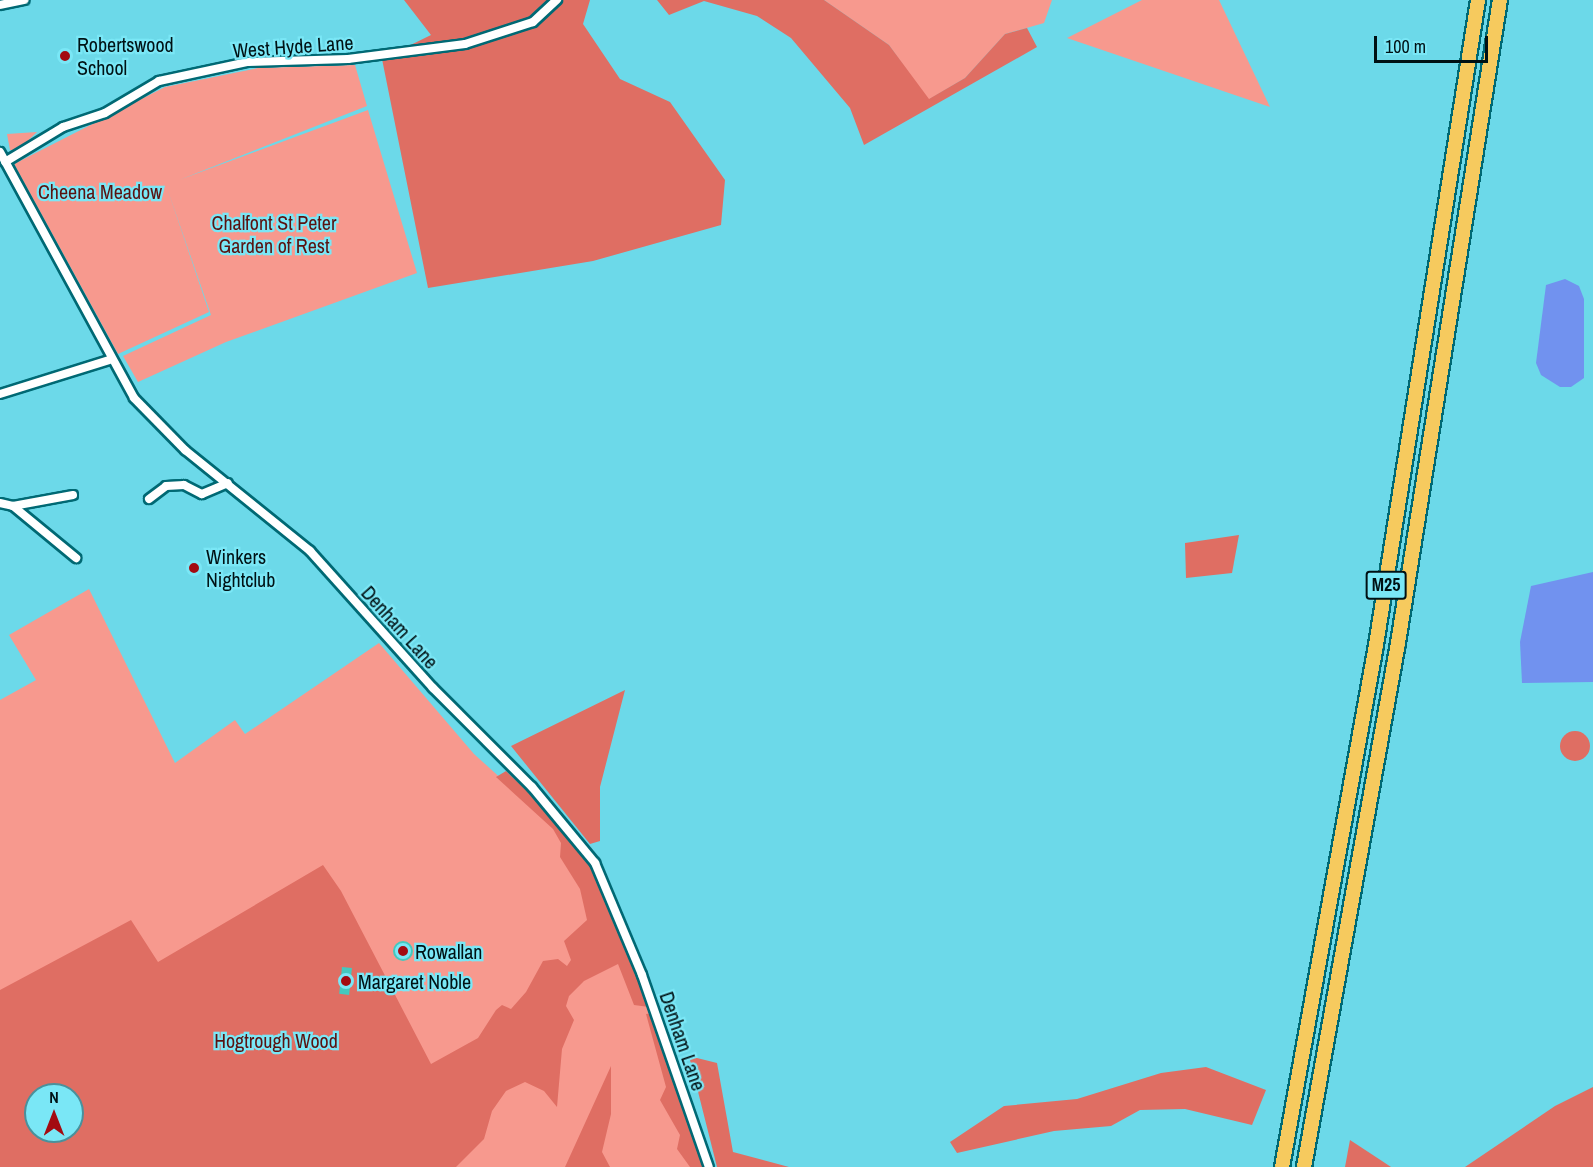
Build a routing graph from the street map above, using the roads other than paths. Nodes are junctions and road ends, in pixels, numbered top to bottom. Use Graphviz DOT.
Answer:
graph roads {
  1 [pos="24,0"];
  2 [pos="557,0"];
  3 [pos="1478,0"];
  4 [pos="1500,0"];
  5 [pos="0,5"];
  6 [pos="0,152"];
  7 [pos="5,162"];
  8 [pos="109,360"];
  9 [pos="0,394"];
  10 [pos="228,483"];
  11 [pos="73,495"];
  12 [pos="149,499"];
  13 [pos="0,503"];
  14 [pos="13,506"];
  15 [pos="76,558"];
  16 [pos="709,1167"];
  17 [pos="1282,1167"];
  18 [pos="1304,1167"];
  1 -- 5 [label="street"];
  2 -- 7 [label="street, West Hyde Lane"];
  3 -- 17 [label="highway, M25"];
  4 -- 18 [label="highway, M25"];
  6 -- 7 [label="street, Denham Lane"];
  7 -- 8 [label="street, Denham Lane"];
  8 -- 9 [label="street"];
  8 -- 10 [label="street, Denham Lane"];
  10 -- 12 [label="street"];
  10 -- 16 [label="street, Denham Lane"];
  11 -- 14 [label="street"];
  13 -- 14 [label="street"];
  14 -- 15 [label="street"];
}
